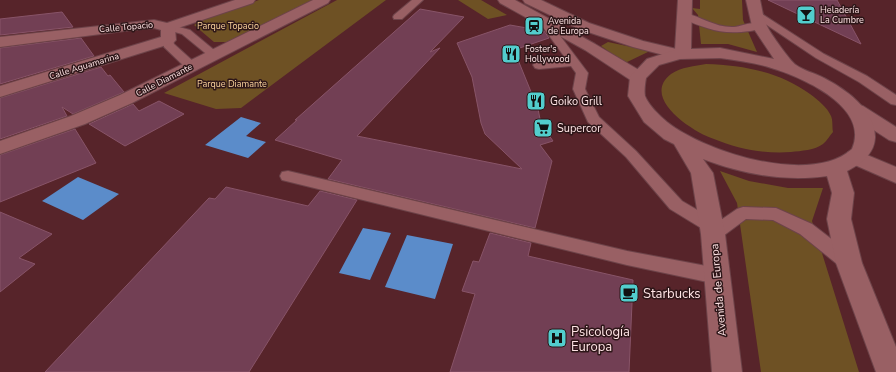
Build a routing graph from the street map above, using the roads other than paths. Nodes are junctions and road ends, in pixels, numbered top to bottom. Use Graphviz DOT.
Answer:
graph roads {
  1 [pos="248,0"];
  2 [pos="323,0"];
  3 [pos="418,0"];
  4 [pos="505,0"];
  5 [pos="530,0"];
  6 [pos="685,0"];
  7 [pos="756,13"];
  8 [pos="685,16"];
  9 [pos="398,17"];
  10 [pos="545,23"];
  11 [pos="168,33"];
  12 [pos="0,42"];
  13 [pos="681,54"];
  14 [pos="214,55"];
  15 [pos="573,62"];
  16 [pos="539,65"];
  17 [pos="191,66"];
  18 [pos="790,68"];
  19 [pos="638,77"];
  20 [pos="0,92"];
  21 [pos="896,101"];
  22 [pos="856,110"];
  23 [pos="896,136"];
  24 [pos="683,142"];
  25 [pos="0,148"];
  26 [pos="845,162"];
  27 [pos="288,176"];
  28 [pos="896,176"];
  29 [pos="713,230"];
  30 [pos="849,263"];
  31 [pos="717,276"];
  32 [pos="727,372"];
  33 [pos="890,372"];
  1 -- 11 [label="street, Calle Topacio"];
  2 -- 14 [label="street, Calle Diamante"];
  3 -- 9 [label="lane"];
  4 -- 10 [label="street"];
  5 -- 13 [label="street"];
  6 -- 8 [label="street"];
  7 -- 8 [label="lane"];
  7 -- 18 [label="street"];
  7 -- 21 [label="lane"];
  8 -- 13 [label="street"];
  10 -- 15 [label="lane"];
  10 -- 19 [label="street"];
  11 -- 12 [label="street, Calle Topacio"];
  11 -- 14 [label="lane"];
  11 -- 17 [label="lane"];
  11 -- 20 [label="street, Calle Aguamarina"];
  13 -- 18 [label="street"];
  13 -- 19 [label="street"];
  14 -- 17 [label="street, Calle Diamante"];
  15 -- 16 [label="lane"];
  15 -- 29 [label="lane"];
  17 -- 25 [label="street, Calle Diamante"];
  18 -- 22 [label="street"];
  19 -- 24 [label="street"];
  22 -- 23 [label="street"];
  22 -- 26 [label="street"];
  24 -- 26 [label="street"];
  24 -- 29 [label="street, Avenida de Europa"];
  26 -- 28 [label="street"];
  26 -- 30 [label="street"];
  27 -- 31 [label="lane"];
  29 -- 30 [label="lane"];
  29 -- 31 [label="street, Avenida de Europa"];
  30 -- 33 [label="street"];
  31 -- 32 [label="street, Avenida de Europa"];
}
